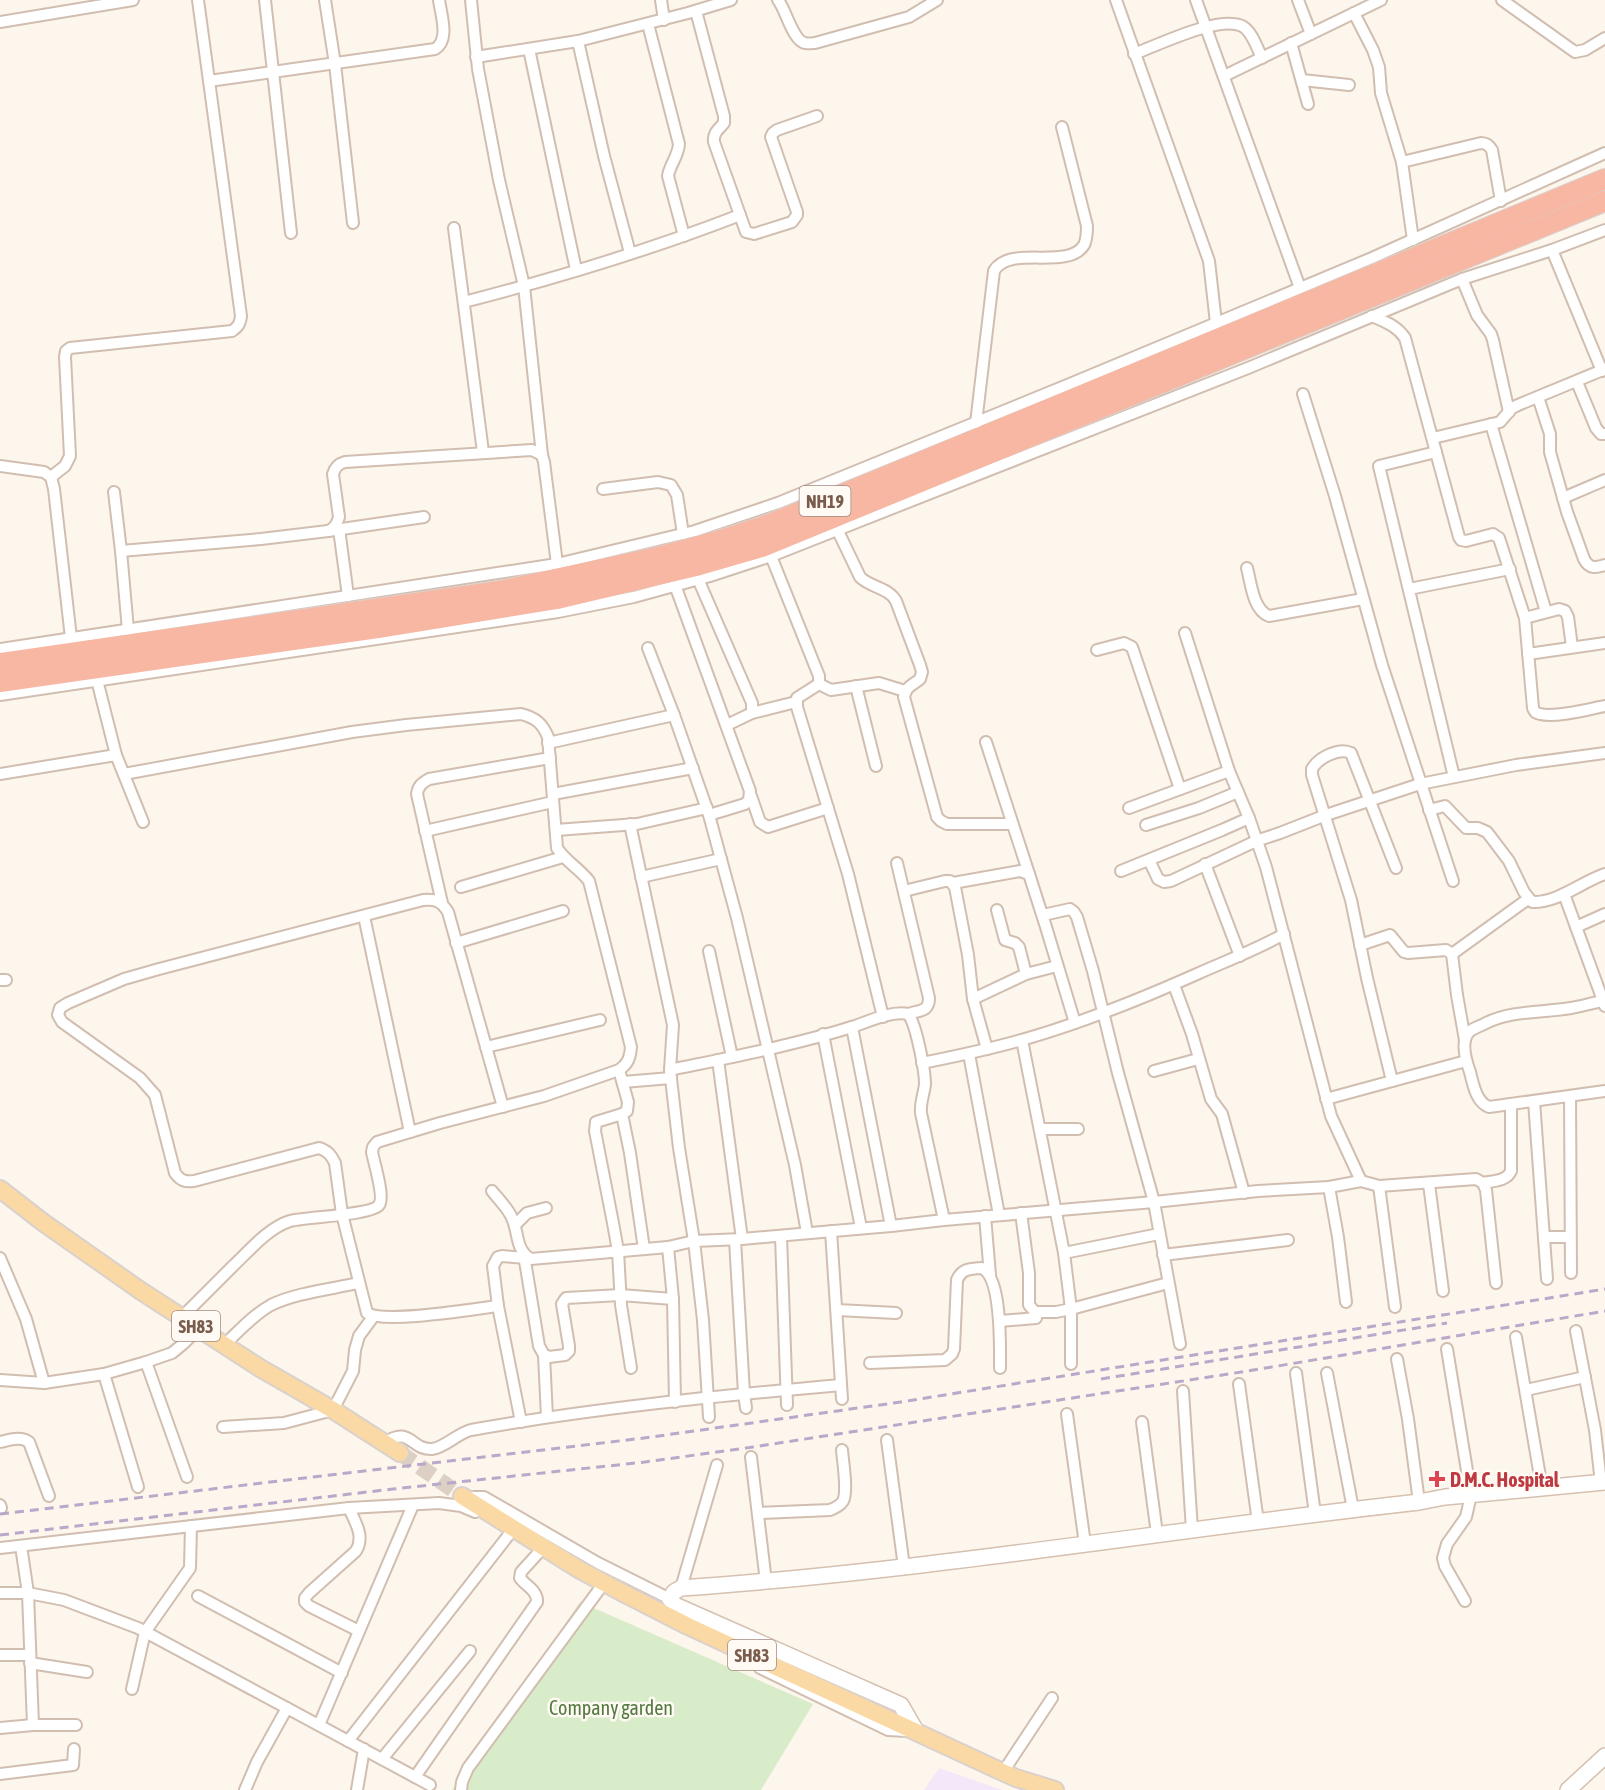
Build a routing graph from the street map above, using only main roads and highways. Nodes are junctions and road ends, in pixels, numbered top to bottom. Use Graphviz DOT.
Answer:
graph roads {
  1 [pos="1605,179"];
  2 [pos="1605,201"];
  3 [pos="0,663"];
  4 [pos="0,682"];
  5 [pos="0,1189"];
  6 [pos="400,1453"];
  7 [pos="465,1498"];
  8 [pos="1054,1790"];
  1 -- 3 [label="highway, NH19"];
  2 -- 4 [label="highway, NH19"];
  5 -- 6 [label="main road, SH83"];
  7 -- 8 [label="main road, SH83"];
}
